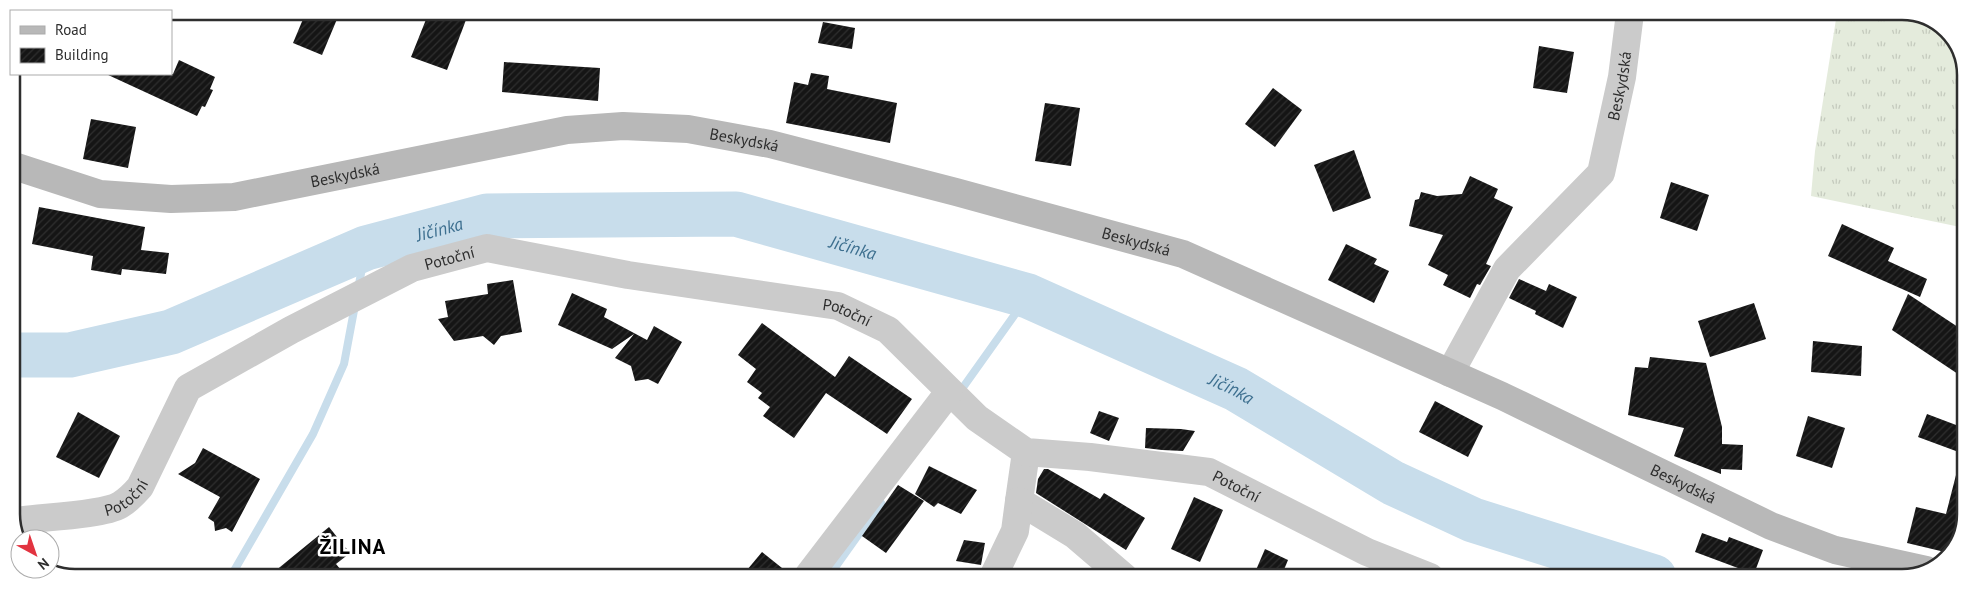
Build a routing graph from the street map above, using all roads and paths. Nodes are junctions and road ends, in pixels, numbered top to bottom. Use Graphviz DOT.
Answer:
graph roads {
  1 [pos="1629,20"];
  2 [pos="20,168"];
  3 [pos="1450,373"];
  4 [pos="950,392"];
  5 [pos="1026,452"];
  6 [pos="1019,501"];
  7 [pos="20,521"];
  8 [pos="1915,568"];
  9 [pos="813,569"];
  10 [pos="997,569"];
  11 [pos="1115,569"];
  12 [pos="1410,569"];
  1 -- 3 [label="street, Beskydská"];
  2 -- 3 [label="street, Beskydská"];
  3 -- 8 [label="street, Beskydská"];
  4 -- 5 [label="street, Potoční"];
  4 -- 7 [label="street, Potoční"];
  4 -- 9 [label="street"];
  5 -- 6 [label="street"];
  5 -- 12 [label="street, Potoční"];
  6 -- 10 [label="street"];
  6 -- 11 [label="street"];
}
